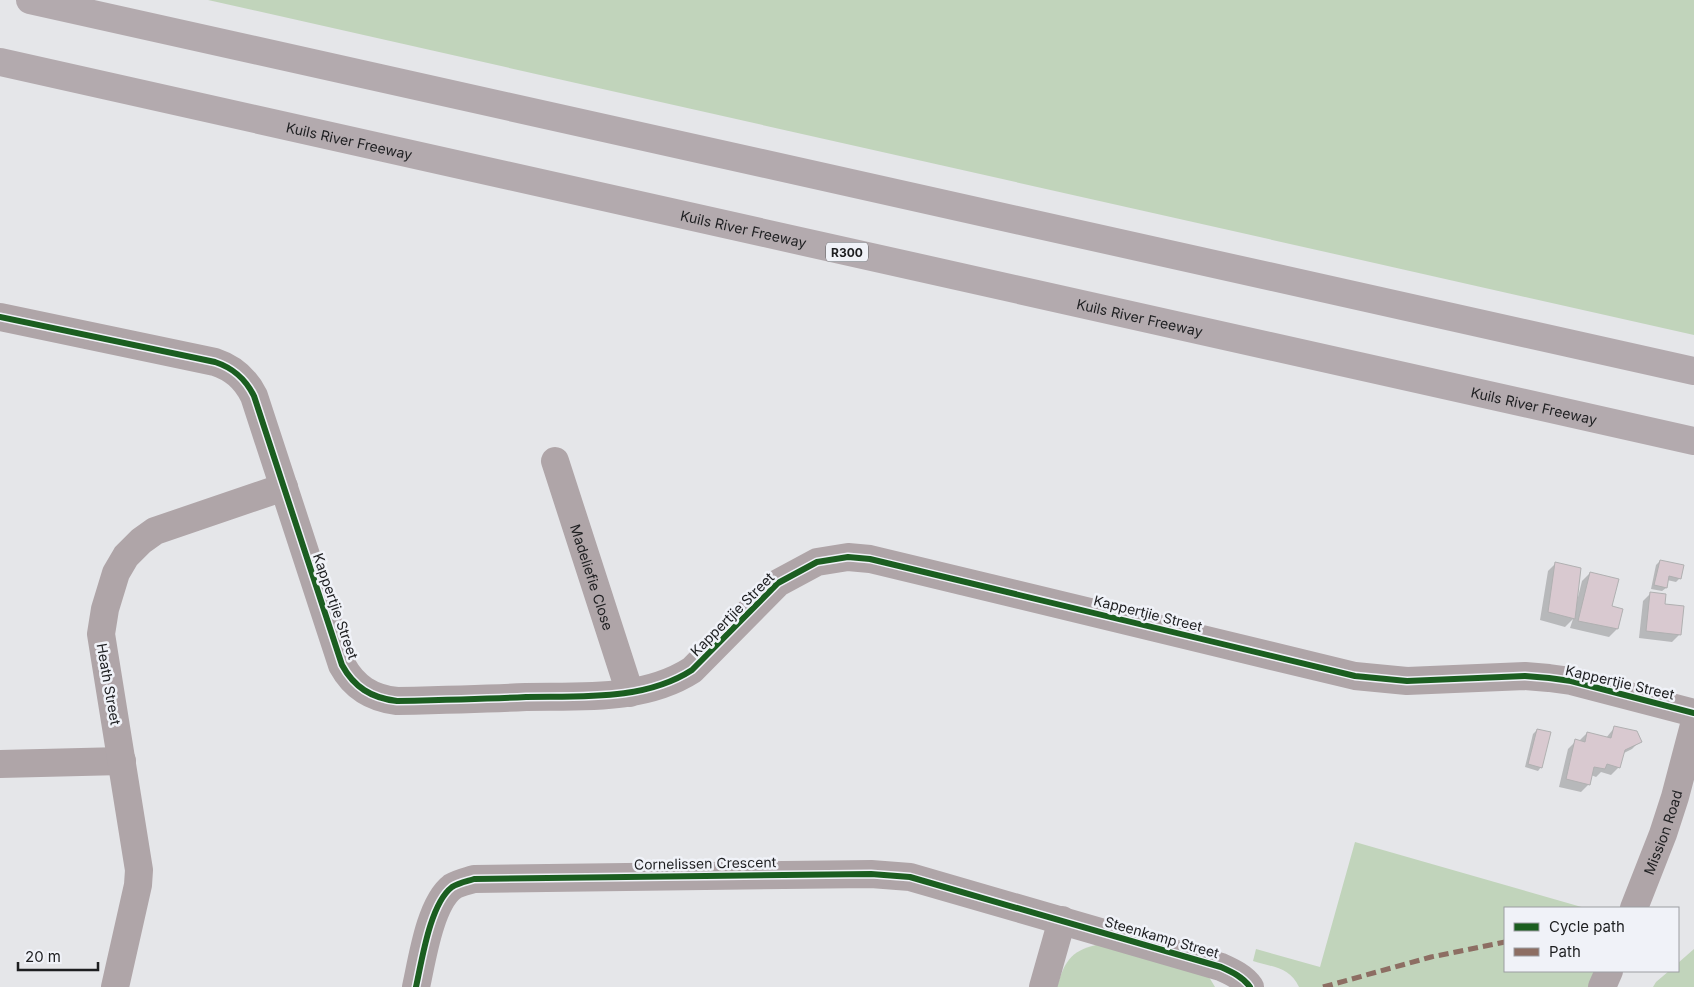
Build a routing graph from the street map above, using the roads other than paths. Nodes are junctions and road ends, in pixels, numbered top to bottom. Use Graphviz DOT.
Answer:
graph roads {
  1 [pos="43,1"];
  2 [pos="0,62"];
  3 [pos="0,316"];
  4 [pos="1694,371"];
  5 [pos="1694,441"];
  6 [pos="555,461"];
  7 [pos="284,487"];
  8 [pos="630,693"];
  9 [pos="1694,713"];
  10 [pos="1694,724"];
  11 [pos="122,761"];
  12 [pos="0,764"];
  13 [pos="1634,907"];
  14 [pos="1062,920"];
  15 [pos="1608,972"];
  16 [pos="115,987"];
  17 [pos="416,987"];
  18 [pos="1044,987"];
  19 [pos="1250,987"];
  20 [pos="1602,987"];
  1 -- 4 [label="highway"];
  2 -- 5 [label="highway, Kuils River Freeway / R300"];
  3 -- 7 [label="street, Kappertjie Street"];
  6 -- 8 [label="street, Madeliefie Close"];
  7 -- 8 [label="street, Kappertjie Street"];
  7 -- 11 [label="street, Heath Street"];
  8 -- 9 [label="street, Kappertjie Street"];
  10 -- 13 [label="street, Mission Road"];
  11 -- 12 [label="street"];
  11 -- 16 [label="street, Heath Street"];
  14 -- 17 [label="street, Cornelissen Crescent"];
  14 -- 18 [label="street"];
  14 -- 19 [label="street, Steenkamp Street"];
  15 -- 20 [label="street"];
}
